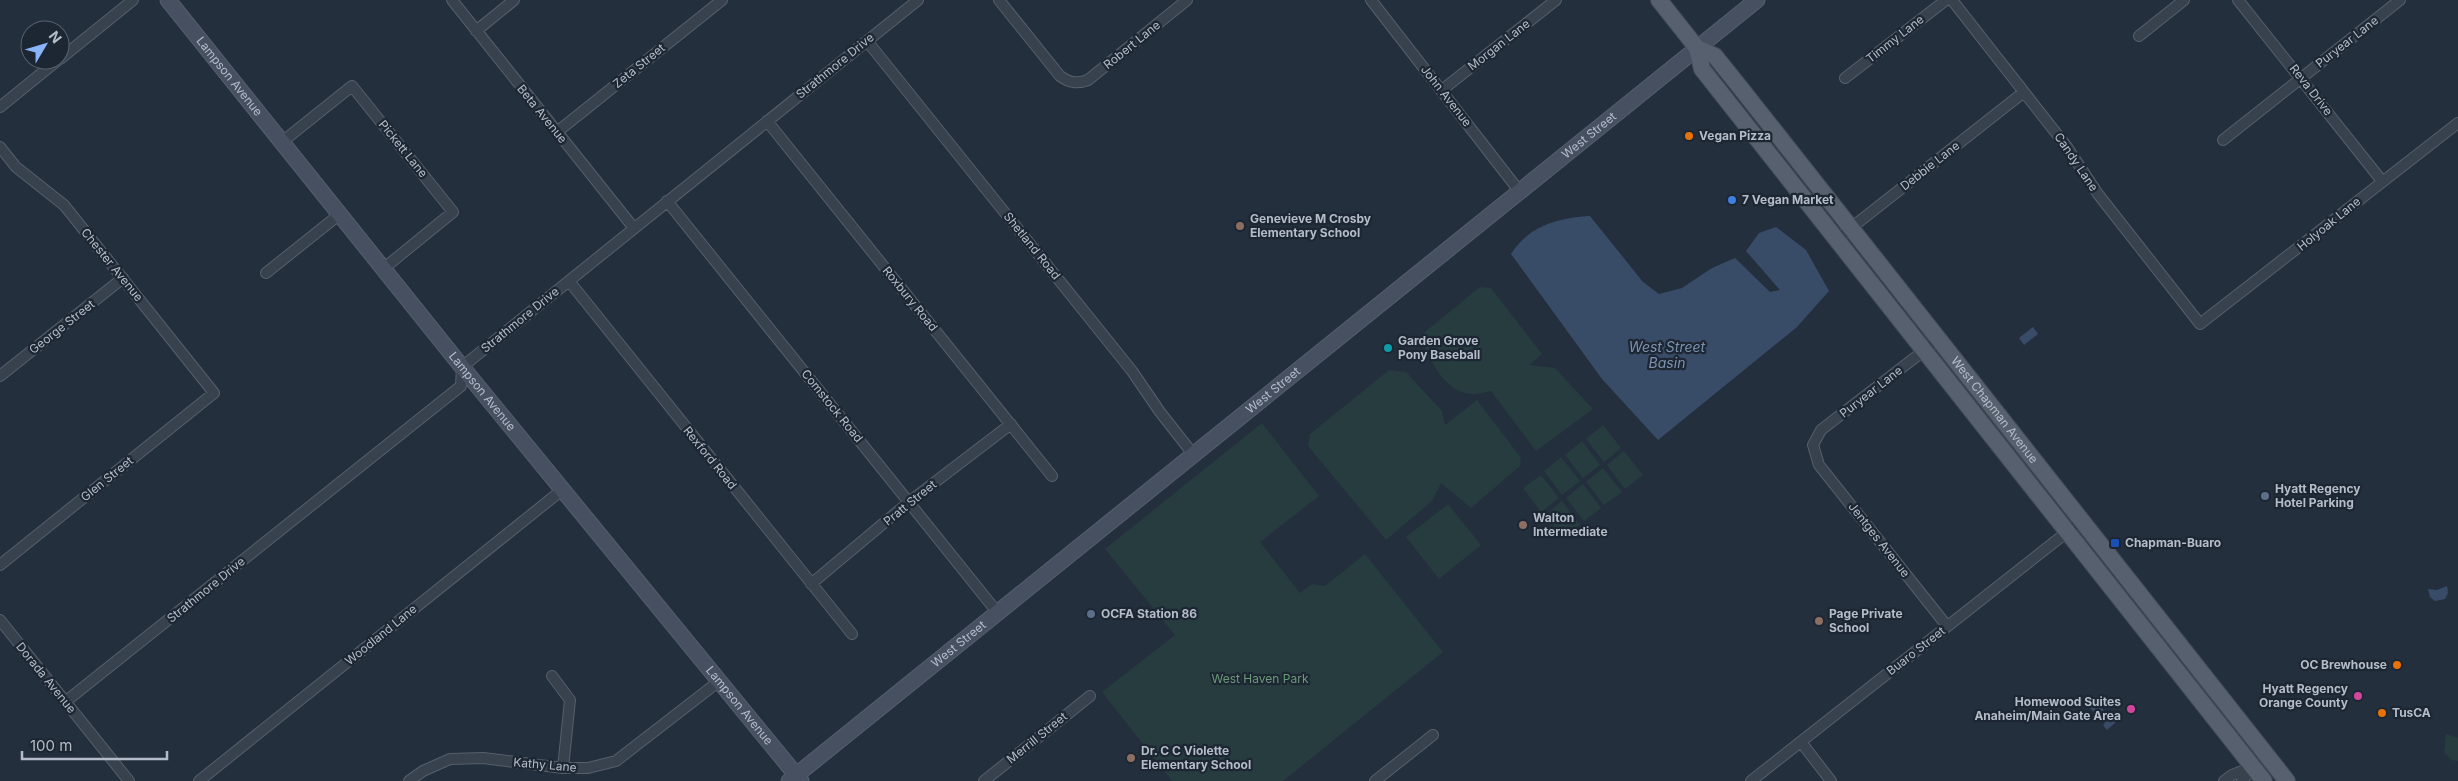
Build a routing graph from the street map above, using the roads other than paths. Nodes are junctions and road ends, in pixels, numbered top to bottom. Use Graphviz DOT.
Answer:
graph roads {
  1 [pos="133,0"];
  2 [pos="168,0"];
  3 [pos="452,0"];
  4 [pos="514,0"];
  5 [pos="722,0"];
  6 [pos="918,0"];
  7 [pos="999,0"];
  8 [pos="1168,0"];
  9 [pos="1188,0"];
  10 [pos="1371,0"];
  11 [pos="1556,0"];
  12 [pos="1659,0"];
  13 [pos="1757,0"];
  14 [pos="1946,0"];
  15 [pos="1952,0"];
  16 [pos="2184,0"];
  17 [pos="2238,0"];
  18 [pos="2400,0"];
  19 [pos="1176,9"];
  20 [pos="476,31"];
  21 [pos="2139,36"];
  22 [pos="867,41"];
  23 [pos="1697,48"];
  24 [pos="70,50"];
  25 [pos="45,70"];
  26 [pos="1845,78"];
  27 [pos="2301,78"];
  28 [pos="1442,90"];
  29 [pos="2024,92"];
  30 [pos="0,107"];
  31 [pos="767,121"];
  32 [pos="2458,123"];
  33 [pos="557,132"];
  34 [pos="2224,140"];
  35 [pos="282,142"];
  36 [pos="0,147"];
  37 [pos="2382,181"];
  38 [pos="1520,192"];
  39 [pos="667,200"];
  40 [pos="340,214"];
  41 [pos="633,227"];
  42 [pos="1851,228"];
  43 [pos="1837,240"];
  44 [pos="383,269"];
  45 [pos="266,273"];
  46 [pos="123,278"];
  47 [pos="569,281"];
  48 [pos="2200,324"];
  49 [pos="1939,339"];
  50 [pos="1924,350"];
  51 [pos="462,367"];
  52 [pos="0,375"];
  53 [pos="214,393"];
  54 [pos="1010,424"];
  55 [pos="1814,451"];
  56 [pos="1193,454"];
  57 [pos="1052,476"];
  58 [pos="562,490"];
  59 [pos="909,502"];
  60 [pos="2081,521"];
  61 [pos="2068,532"];
  62 [pos="0,565"];
  63 [pos="811,584"];
  64 [pos="997,612"];
  65 [pos="0,620"];
  66 [pos="1948,626"];
  67 [pos="852,634"];
  68 [pos="552,676"];
  69 [pos="718,682"];
  70 [pos="1090,696"];
  71 [pos="65,702"];
  72 [pos="1433,735"];
  73 [pos="1801,742"];
  74 [pos="2266,755"];
  75 [pos="2253,766"];
  76 [pos="563,768"];
  77 [pos="796,779"];
  78 [pos="129,781"];
  79 [pos="199,781"];
  80 [pos="409,781"];
  81 [pos="984,781"];
  82 [pos="1375,781"];
  83 [pos="1751,781"];
  84 [pos="1831,781"];
  85 [pos="2224,781"];
  86 [pos="2242,781"];
  87 [pos="2264,781"];
  88 [pos="2287,781"];
  1 -- 24 [label="street"];
  2 -- 35 [label="main road, Lampson Avenue"];
  3 -- 20 [label="street, Beta Avenue"];
  4 -- 20 [label="street"];
  5 -- 33 [label="street, Zeta Street"];
  6 -- 22 [label="street, Strathmore Drive"];
  7 -- 19 [label="street, Robert Lane"];
  8 -- 19 [label="street"];
  9 -- 19 [label="street, Robert Lane"];
  10 -- 28 [label="street, John Avenue"];
  11 -- 28 [label="street, Morgan Lane"];
  12 -- 23 [label="main road, West Chapman Avenue"];
  13 -- 23 [label="main road, West Street"];
  14 -- 26 [label="street, Timmy Lane"];
  15 -- 29 [label="street, Candy Lane"];
  16 -- 21 [label="street"];
  17 -- 27 [label="street, Reva Drive"];
  18 -- 27 [label="street, Puryear Lane"];
  20 -- 33 [label="street, Beta Avenue"];
  22 -- 31 [label="street, Strathmore Drive"];
  22 -- 56 [label="street, Shetland Road"];
  23 -- 38 [label="main road, West Street"];
  23 -- 42 [label="main road, West Chapman Avenue"];
  23 -- 43 [label="main road, West Chapman Avenue"];
  25 -- 30 [label="street"];
  27 -- 34 [label="street, Puryear Lane"];
  27 -- 37 [label="street, Reva Drive"];
  28 -- 38 [label="street, John Avenue"];
  29 -- 42 [label="street, Debbie Lane"];
  29 -- 48 [label="street, Candy Lane"];
  31 -- 39 [label="street, Strathmore Drive"];
  31 -- 54 [label="street, Roxbury Road"];
  32 -- 37 [label="street, Holyoak Lane"];
  33 -- 41 [label="street, Beta Avenue"];
  35 -- 40 [label="main road, Lampson Avenue"];
  35 -- 44 [label="street, Pickett Lane"];
  36 -- 46 [label="street, Chester Avenue"];
  37 -- 48 [label="street, Holyoak Lane"];
  38 -- 56 [label="main road, West Street"];
  39 -- 41 [label="street, Strathmore Drive"];
  39 -- 59 [label="street, Comstock Road"];
  40 -- 44 [label="main road, Lampson Avenue"];
  40 -- 45 [label="street"];
  41 -- 47 [label="street, Strathmore Drive"];
  42 -- 43 [label="street, Debbie Lane"];
  42 -- 49 [label="main road, West Chapman Avenue"];
  43 -- 50 [label="main road, West Chapman Avenue"];
  44 -- 51 [label="main road, Lampson Avenue"];
  46 -- 52 [label="street, George Street"];
  46 -- 53 [label="street, Chester Avenue"];
  47 -- 51 [label="street, Strathmore Drive"];
  47 -- 63 [label="street, Rexford Road"];
  49 -- 50 [label="street, Puryear Lane"];
  49 -- 60 [label="main road, West Chapman Avenue"];
  50 -- 55 [label="street, Puryear Lane"];
  50 -- 61 [label="main road, West Chapman Avenue"];
  51 -- 58 [label="main road, Lampson Avenue"];
  51 -- 71 [label="street, Strathmore Drive"];
  53 -- 62 [label="street, Glen Street"];
  54 -- 57 [label="street, Roxbury Road"];
  54 -- 59 [label="street, Pratt Street"];
  55 -- 66 [label="street, Jentges Avenue"];
  56 -- 64 [label="main road, West Street"];
  58 -- 69 [label="main road, Lampson Avenue"];
  58 -- 79 [label="street, Woodland Lane"];
  59 -- 63 [label="street, Pratt Street"];
  59 -- 64 [label="street, Comstock Road"];
  60 -- 61 [label="street, Buaro Street"];
  60 -- 74 [label="main road, West Chapman Avenue"];
  61 -- 66 [label="street, Buaro Street"];
  61 -- 75 [label="main road, West Chapman Avenue"];
  63 -- 67 [label="street, Rexford Road"];
  64 -- 77 [label="main road, West Street"];
  65 -- 71 [label="street, Dorada Avenue"];
  66 -- 73 [label="street, Buaro Street"];
  68 -- 76 [label="street"];
  69 -- 76 [label="street, Kathy Lane"];
  69 -- 77 [label="main road, Lampson Avenue"];
  70 -- 81 [label="street, Merrill Street"];
  71 -- 78 [label="street, Dorada Avenue"];
  72 -- 82 [label="street"];
  73 -- 83 [label="street, Buaro Street"];
  73 -- 84 [label="street"];
  74 -- 75 [label="street"];
  74 -- 88 [label="main road, West Chapman Avenue"];
  75 -- 85 [label="street"];
  75 -- 86 [label="street"];
  75 -- 87 [label="main road, West Chapman Avenue"];
  76 -- 80 [label="street, Kathy Lane"];
}
